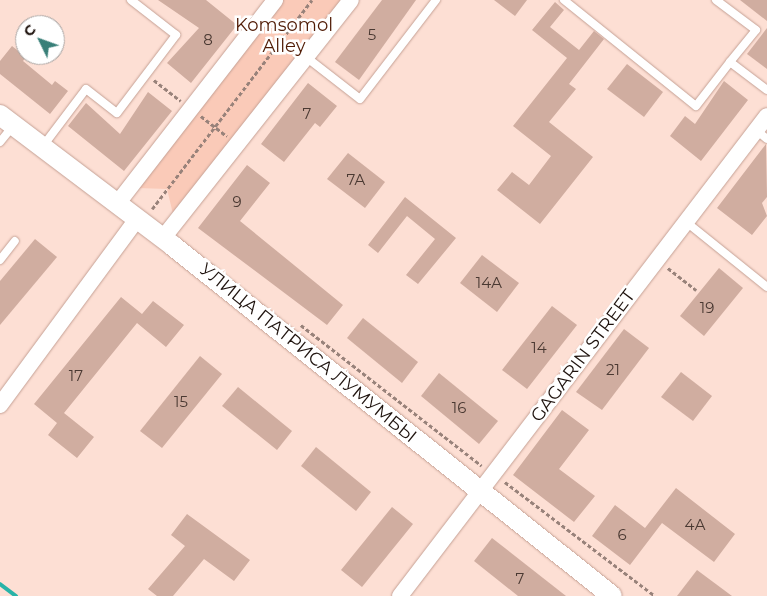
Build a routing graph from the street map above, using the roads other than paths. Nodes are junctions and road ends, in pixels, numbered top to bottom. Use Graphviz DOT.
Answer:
graph roads {
  1 [pos="131,0"];
  2 [pos="275,0"];
  3 [pos="351,0"];
  4 [pos="436,0"];
  5 [pos="564,0"];
  6 [pos="716,0"];
  7 [pos="306,57"];
  8 [pos="730,62"];
  9 [pos="767,90"];
  10 [pos="767,116"];
  11 [pos="7,120"];
  12 [pos="762,135"];
  13 [pos="0,142"];
  14 [pos="42,147"];
  15 [pos="117,204"];
  16 [pos="145,214"];
  17 [pos="685,221"];
  18 [pos="163,238"];
  19 [pos="15,241"];
  20 [pos="0,260"];
  21 [pos="767,287"];
  22 [pos="0,406"];
  23 [pos="481,492"];
  24 [pos="400,596"];
  25 [pos="612,596"];
  1 -- 14 [label="lane"];
  2 -- 15 [label="street"];
  3 -- 7 [label="street"];
  4 -- 7 [label="lane"];
  5 -- 8 [label="lane"];
  6 -- 8 [label="lane"];
  7 -- 18 [label="street"];
  8 -- 9 [label="lane"];
  10 -- 12 [label="street, GAGARIN STREET"];
  11 -- 13 [label="lane"];
  11 -- 14 [label="street, УЛИЦА ПАТРИСА ЛУМУМБЫ"];
  12 -- 17 [label="street, GAGARIN STREET"];
  14 -- 15 [label="street, УЛИЦА ПАТРИСА ЛУМУМБЫ"];
  15 -- 16 [label="street, УЛИЦА ПАТРИСА ЛУМУМБЫ"];
  16 -- 18 [label="street, УЛИЦА ПАТРИСА ЛУМУМБЫ"];
  16 -- 22 [label="street"];
  17 -- 21 [label="lane"];
  17 -- 23 [label="street, GAGARIN STREET"];
  18 -- 23 [label="street, УЛИЦА ПАТРИСА ЛУМУМБЫ"];
  19 -- 20 [label="lane"];
  23 -- 24 [label="street, GAGARIN STREET"];
  23 -- 25 [label="street, УЛИЦА ПАТРИСА ЛУМУМБЫ"];
}
